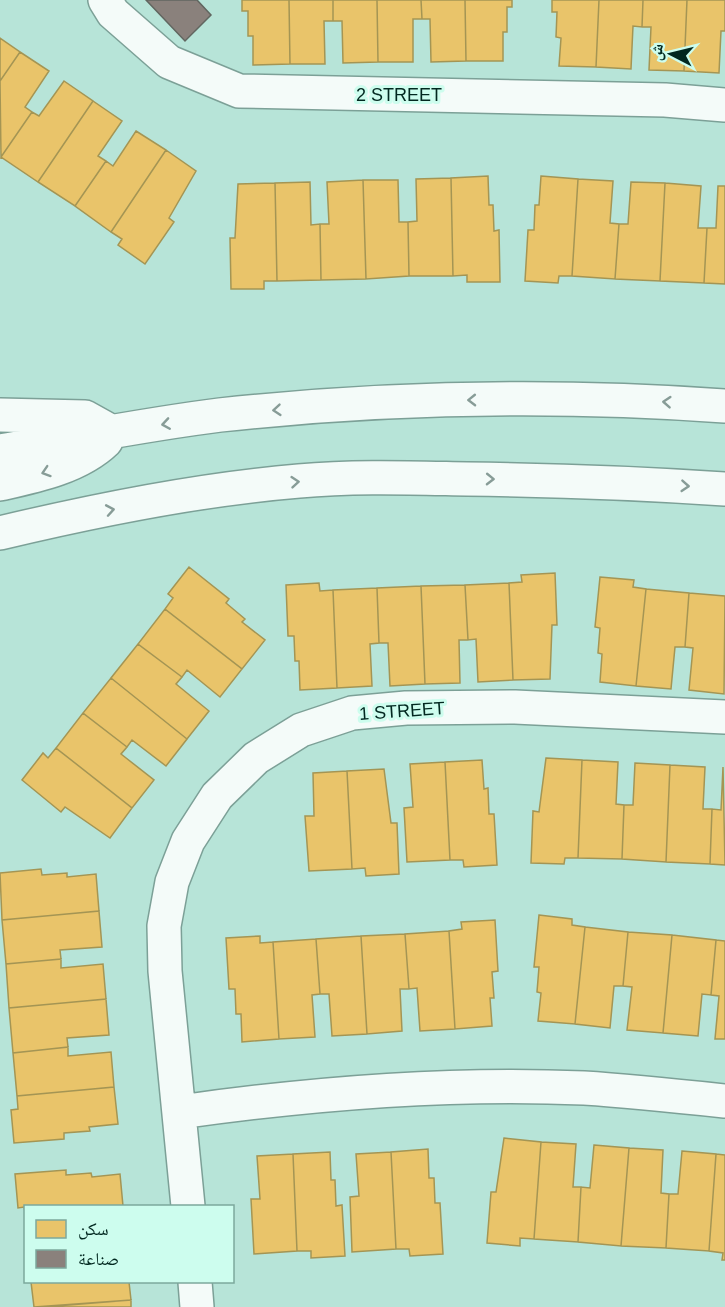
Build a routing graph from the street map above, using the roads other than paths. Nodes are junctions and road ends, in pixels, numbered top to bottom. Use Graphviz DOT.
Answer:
graph roads {
  1 [pos="105,0"];
  2 [pos="725,105"];
  3 [pos="725,406"];
  4 [pos="0,415"];
  5 [pos="114,433"];
  6 [pos="0,451"];
  7 [pos="0,484"];
  8 [pos="725,489"];
  9 [pos="52,520"];
  10 [pos="0,533"];
  11 [pos="0,544"];
  12 [pos="725,717"];
  13 [pos="725,1101"];
  14 [pos="180,1112"];
  15 [pos="188,1205"];
  16 [pos="195,1283"];
  17 [pos="197,1307"];
  1 -- 2 [label="street, 2 STREET"];
  3 -- 5 [label="street, one-way"];
  4 -- 5 [label="street"];
  5 -- 6 [label="street"];
  5 -- 7 [label="street, one-way"];
  9 -- 8 [label="street, one-way"];
  9 -- 10 [label="street"];
  9 -- 11 [label="street"];
  12 -- 14 [label="street, 1 STREET"];
  13 -- 14 [label="street"];
  14 -- 15 [label="street, 1 STREET"];
  16 -- 17 [label="street"];
}
